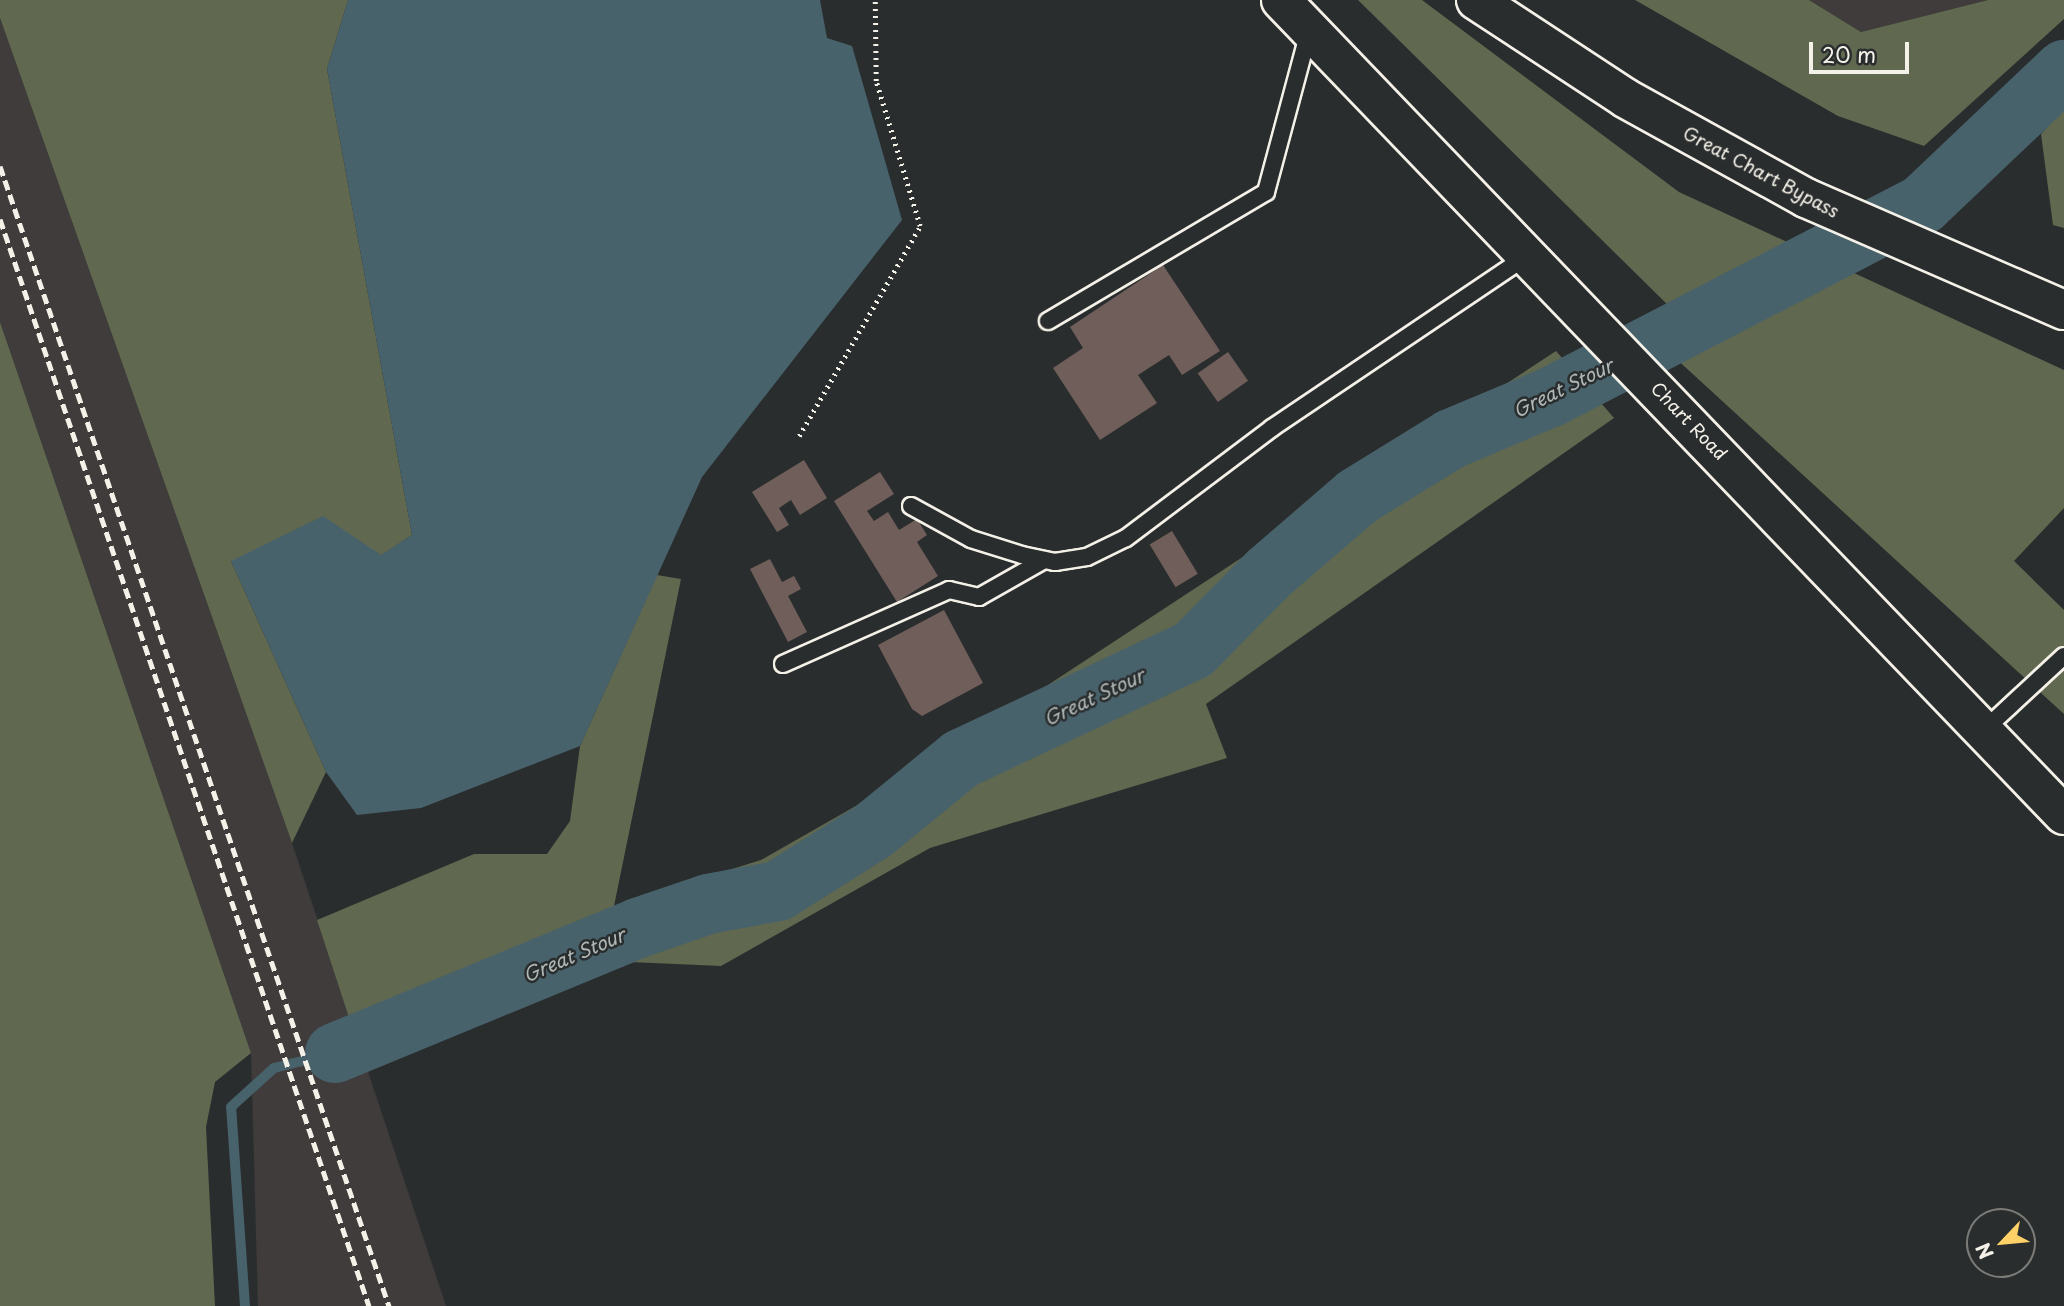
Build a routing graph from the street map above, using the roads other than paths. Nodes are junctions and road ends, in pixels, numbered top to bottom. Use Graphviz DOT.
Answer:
graph roads {
  1 [pos="1281,0"];
  2 [pos="1476,0"];
  3 [pos="1309,29"];
  4 [pos="1529,255"];
  5 [pos="2064,310"];
  6 [pos="1048,321"];
  7 [pos="911,506"];
  8 [pos="1044,560"];
  9 [pos="2064,656"];
  10 [pos="783,664"];
  11 [pos="1984,730"];
  12 [pos="2064,815"];
  1 -- 3 [label="street, Chart Road"];
  2 -- 5 [label="street, Great Chart Bypass"];
  3 -- 4 [label="street, Chart Road"];
  3 -- 6 [label="lane"];
  4 -- 8 [label="lane"];
  4 -- 11 [label="street, Chart Road"];
  7 -- 8 [label="lane"];
  8 -- 10 [label="lane"];
  9 -- 11 [label="lane"];
  11 -- 12 [label="street, Chart Road"];
}
